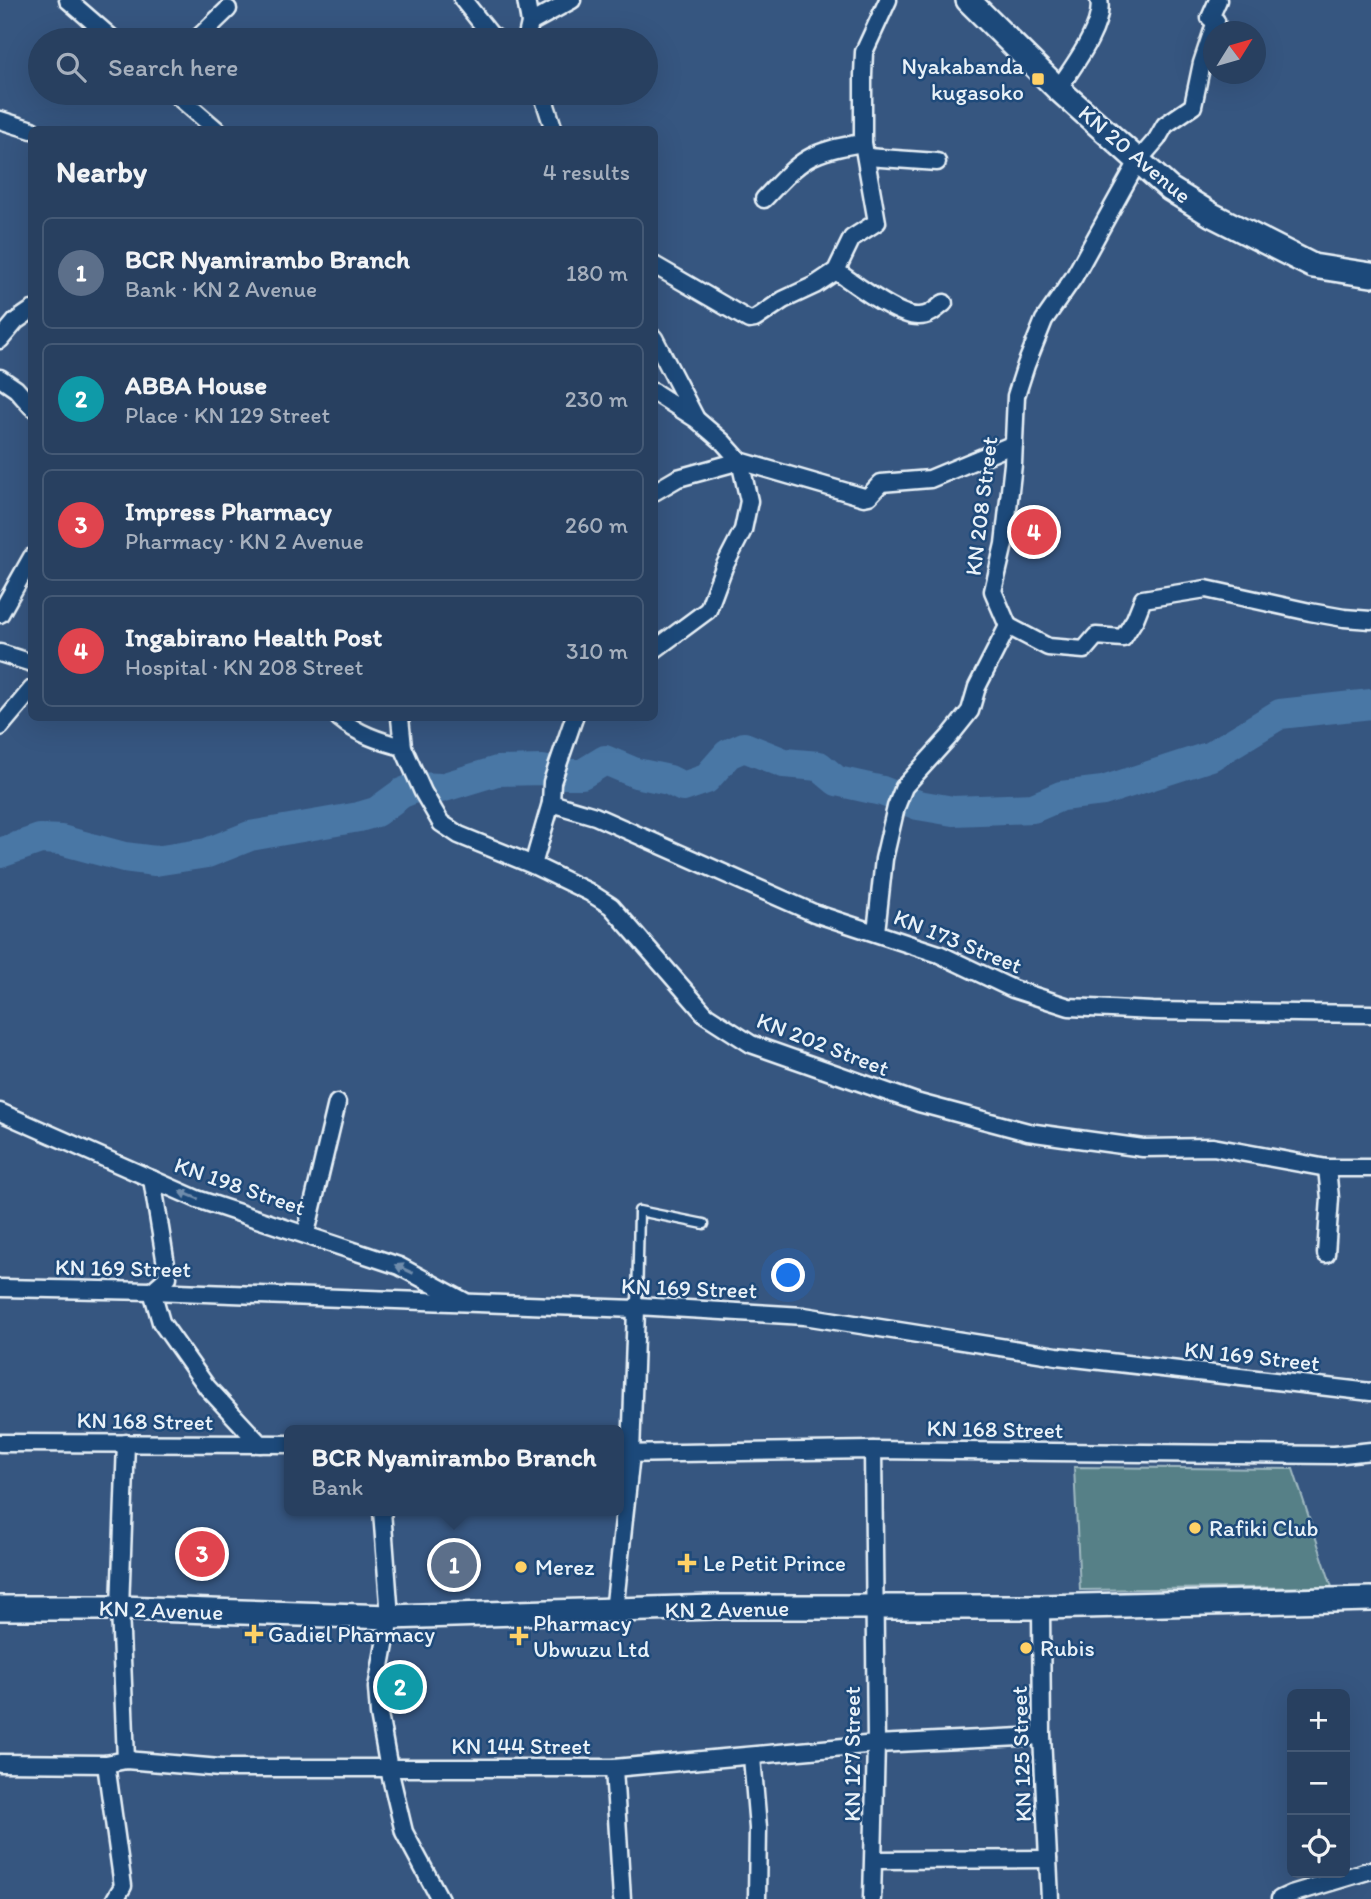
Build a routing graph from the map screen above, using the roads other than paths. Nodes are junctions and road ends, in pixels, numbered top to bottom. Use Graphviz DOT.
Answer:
graph roads {
  1 [pos="68,0"];
  2 [pos="463,0"];
  3 [pos="526,0"];
  4 [pos="572,0"];
  5 [pos="888,0"];
  6 [pos="968,0"];
  7 [pos="1099,0"];
  8 [pos="1218,0"];
  9 [pos="228,9"];
  10 [pos="530,23"];
  11 [pos="100,28"];
  12 [pos="208,28"];
  13 [pos="485,28"];
  14 [pos="529,28"];
  15 [pos="1058,89"];
  16 [pos="188,105"];
  17 [pos="545,105"];
  18 [pos="0,120"];
  19 [pos="212,126"];
  20 [pos="553,126"];
  21 [pos="28,129"];
  22 [pos="865,150"];
  23 [pos="1138,161"];
  24 [pos="937,162"];
  25 [pos="764,199"];
  26 [pos="658,267"];
  27 [pos="836,271"];
  28 [pos="1371,275"];
  29 [pos="944,303"];
  30 [pos="28,313"];
  31 [pos="0,340"];
  32 [pos="658,346"];
  33 [pos="0,378"];
  34 [pos="658,394"];
  35 [pos="28,402"];
  36 [pos="696,418"];
  37 [pos="1014,444"];
  38 [pos="740,461"];
  39 [pos="658,490"];
  40 [pos="28,564"];
  41 [pos="0,614"];
  42 [pos="1371,620"];
  43 [pos="1008,626"];
  44 [pos="658,647"];
  45 [pos="0,653"];
  46 [pos="28,662"];
  47 [pos="28,694"];
  48 [pos="343,721"];
  49 [pos="400,721"];
  50 [pos="573,721"];
  51 [pos="0,727"];
  52 [pos="403,747"];
  53 [pos="551,803"];
  54 [pos="533,865"];
  55 [pos="876,932"];
  56 [pos="1371,1014"];
  57 [pos="337,1103"];
  58 [pos="0,1112"];
  59 [pos="1327,1168"];
  60 [pos="1371,1168"];
  61 [pos="152,1179"];
  62 [pos="704,1224"];
  63 [pos="306,1233"];
  64 [pos="1326,1254"];
  65 [pos="0,1288"];
  66 [pos="152,1291"];
  67 [pos="464,1301"];
  68 [pos="636,1308"];
  69 [pos="1371,1392"];
  70 [pos="0,1443"];
  71 [pos="126,1443"];
  72 [pos="260,1444"];
  73 [pos="284,1444"];
  74 [pos="873,1450"];
  75 [pos="1371,1451"];
  76 [pos="625,1454"];
  77 [pos="382,1516"];
  78 [pos="621,1516"];
  79 [pos="1371,1599"];
  80 [pos="1041,1607"];
  81 [pos="0,1608"];
  82 [pos="120,1608"];
  83 [pos="874,1609"];
  84 [pos="614,1612"];
  85 [pos="390,1617"];
  86 [pos="1042,1736"];
  87 [pos="876,1744"];
  88 [pos="752,1757"];
  89 [pos="126,1760"];
  90 [pos="0,1763"];
  91 [pos="106,1764"];
  92 [pos="614,1768"];
  93 [pos="388,1769"];
  94 [pos="1048,1859"];
  95 [pos="874,1860"];
  96 [pos="1371,1870"];
  97 [pos="115,1899"];
  98 [pos="440,1899"];
  99 [pos="622,1899"];
  100 [pos="757,1899"];
  101 [pos="872,1899"];
  102 [pos="1050,1899"];
  103 [pos="1280,1899"];
  1 -- 11 [label="street"];
  2 -- 13 [label="street"];
  3 -- 10 [label="street"];
  4 -- 10 [label="street"];
  5 -- 22 [label="street"];
  6 -- 15 [label="main road, KN 20 Avenue"];
  7 -- 15 [label="street"];
  8 -- 23 [label="street, KN 208 Street"];
  9 -- 12 [label="street"];
  10 -- 14 [label="street"];
  15 -- 23 [label="main road, KN 20 Avenue"];
  16 -- 19 [label="street"];
  17 -- 20 [label="street"];
  18 -- 21 [label="street"];
  22 -- 24 [label="street"];
  22 -- 25 [label="street"];
  22 -- 27 [label="street"];
  23 -- 28 [label="main road, KN 20 Avenue"];
  23 -- 37 [label="street, KN 208 Street"];
  26 -- 27 [label="street"];
  27 -- 29 [label="street"];
  30 -- 31 [label="street"];
  32 -- 36 [label="street"];
  33 -- 35 [label="street"];
  34 -- 36 [label="street"];
  36 -- 38 [label="street"];
  37 -- 38 [label="street"];
  37 -- 43 [label="street, KN 208 Street"];
  38 -- 39 [label="street"];
  38 -- 44 [label="street"];
  40 -- 41 [label="street"];
  42 -- 43 [label="street"];
  43 -- 55 [label="street"];
  45 -- 46 [label="street"];
  47 -- 51 [label="street"];
  48 -- 52 [label="street"];
  49 -- 52 [label="street, KN 202 Street"];
  50 -- 53 [label="street"];
  52 -- 54 [label="street, KN 202 Street"];
  53 -- 54 [label="street"];
  53 -- 55 [label="street, KN 173 Street"];
  54 -- 59 [label="street, KN 202 Street"];
  55 -- 56 [label="street, KN 173 Street"];
  57 -- 63 [label="street"];
  58 -- 61 [label="street, KN 198 Street"];
  59 -- 60 [label="street, KN 202 Street"];
  59 -- 64 [label="street"];
  63 -- 61 [label="street, KN 198 Street, one-way"];
  61 -- 66 [label="street"];
  62 -- 68 [label="lane"];
  67 -- 63 [label="street, KN 198 Street, one-way"];
  65 -- 66 [label="street, KN 169 Street"];
  66 -- 67 [label="street, KN 169 Street"];
  66 -- 72 [label="street"];
  67 -- 68 [label="street, KN 169 Street"];
  68 -- 69 [label="street, KN 169 Street"];
  68 -- 76 [label="street"];
  70 -- 71 [label="street, KN 168 Street"];
  71 -- 72 [label="street, KN 168 Street"];
  71 -- 82 [label="street"];
  72 -- 73 [label="street, KN 168 Street"];
  74 -- 75 [label="street, KN 168 Street"];
  74 -- 76 [label="street, KN 168 Street"];
  74 -- 83 [label="street, KN 127 Street"];
  77 -- 85 [label="street"];
  78 -- 84 [label="street"];
  79 -- 80 [label="main road, KN 2 Avenue"];
  80 -- 83 [label="main road, KN 2 Avenue"];
  80 -- 86 [label="street, KN 125 Street"];
  81 -- 82 [label="main road, KN 2 Avenue"];
  82 -- 85 [label="main road, KN 2 Avenue"];
  82 -- 89 [label="street"];
  83 -- 84 [label="main road, KN 2 Avenue"];
  83 -- 87 [label="street, KN 127 Street"];
  84 -- 85 [label="main road, KN 2 Avenue"];
  85 -- 93 [label="street"];
  86 -- 87 [label="street, KN 144 Street"];
  86 -- 94 [label="street, KN 125 Street"];
  87 -- 88 [label="street, KN 144 Street"];
  87 -- 95 [label="street, KN 127 Street"];
  88 -- 92 [label="street, KN 144 Street"];
  88 -- 100 [label="street"];
  89 -- 91 [label="street, KN 144 Street"];
  89 -- 93 [label="street, KN 144 Street"];
  90 -- 91 [label="street, KN 144 Street"];
  91 -- 97 [label="street"];
  92 -- 93 [label="street, KN 144 Street"];
  92 -- 99 [label="street"];
  93 -- 98 [label="street"];
  94 -- 95 [label="street"];
  94 -- 102 [label="street, KN 125 Street"];
  95 -- 101 [label="street, KN 127 Street"];
  96 -- 103 [label="street"];
}
